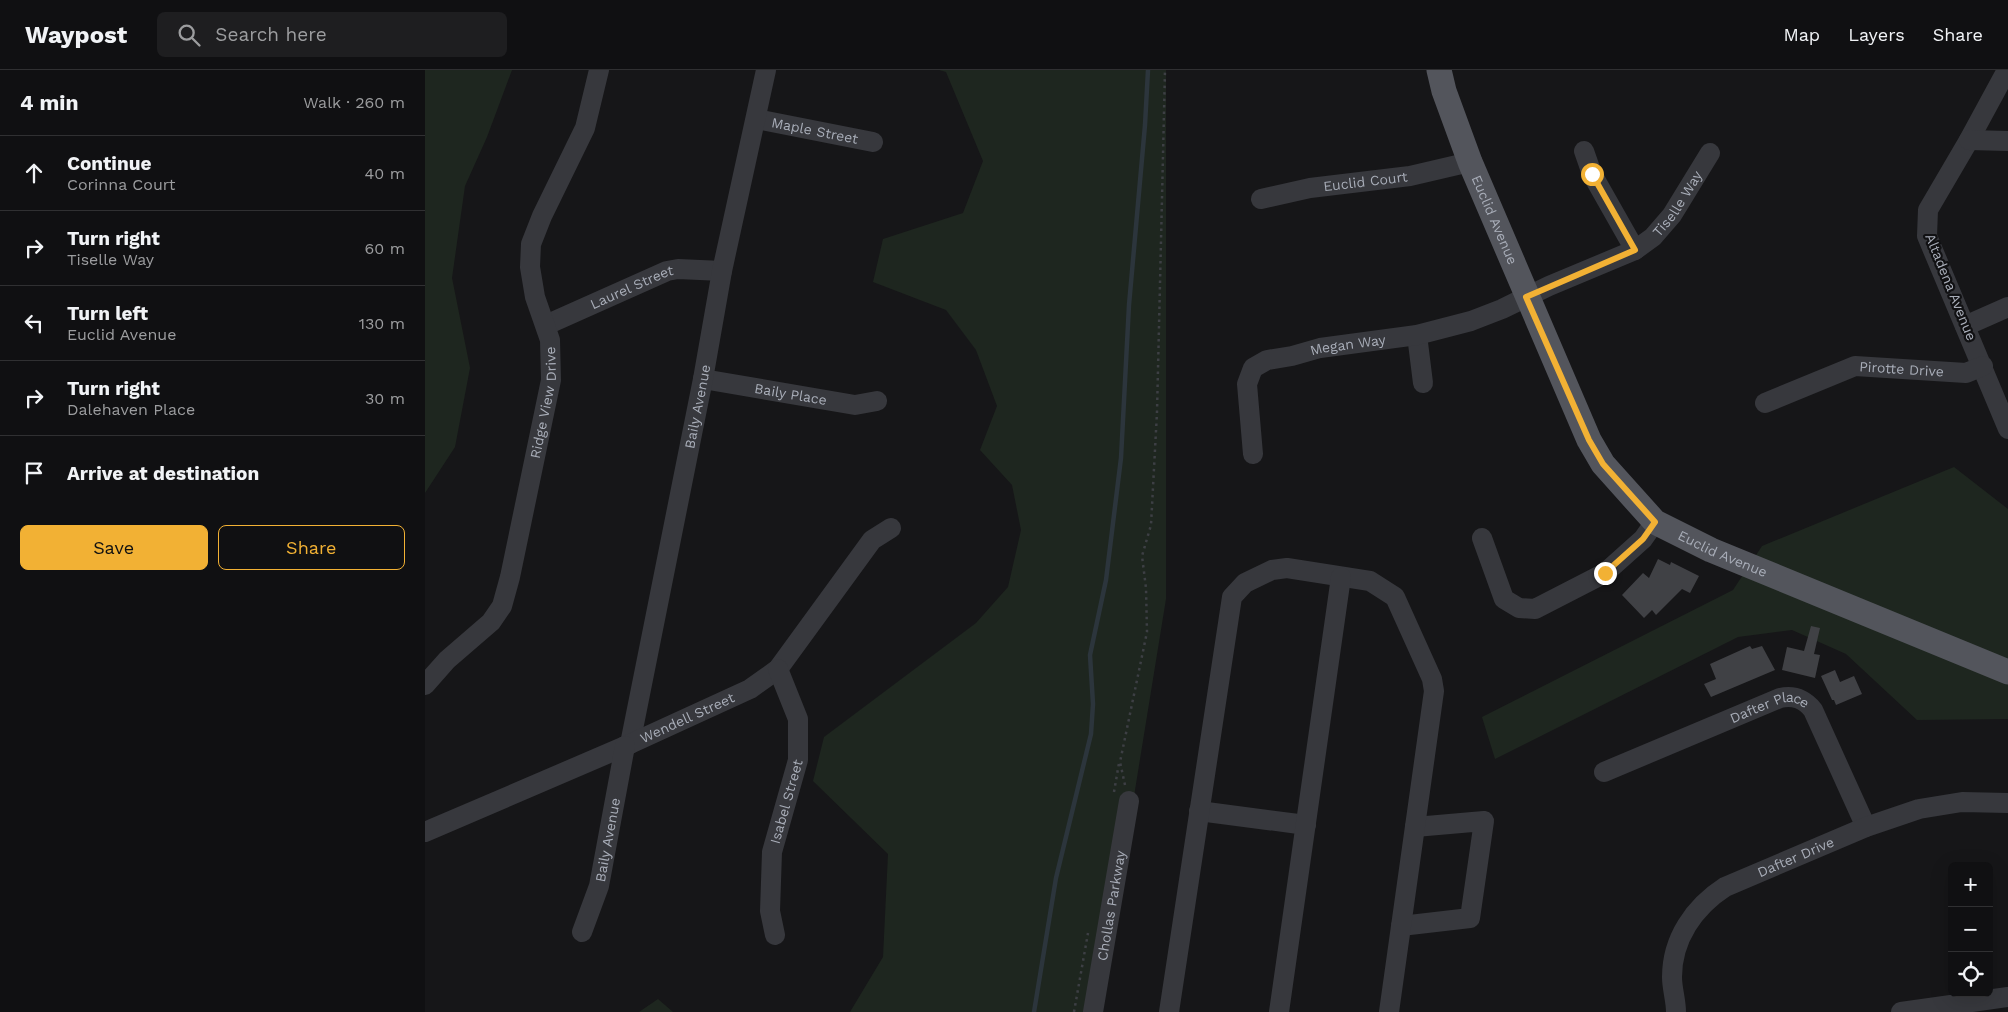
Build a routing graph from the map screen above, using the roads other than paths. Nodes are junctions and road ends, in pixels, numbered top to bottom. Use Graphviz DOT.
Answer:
graph roads {
  1 [pos="599,70"];
  2 [pos="766,70"];
  3 [pos="1439,70"];
  4 [pos="2007,70"];
  5 [pos="756,119"];
  6 [pos="1969,140"];
  7 [pos="2008,141"];
  8 [pos="873,142"];
  9 [pos="1584,151"];
  10 [pos="1710,153"];
  11 [pos="1470,162"];
  12 [pos="1261,199"];
  13 [pos="1635,250"];
  14 [pos="722,271"];
  15 [pos="1526,297"];
  16 [pos="2008,307"];
  17 [pos="546,325"];
  18 [pos="1965,326"];
  19 [pos="1417,335"];
  20 [pos="1983,366"];
  21 [pos="703,379"];
  22 [pos="1423,383"];
  23 [pos="877,401"];
  24 [pos="1765,403"];
  25 [pos="2008,429"];
  26 [pos="1253,454"];
  27 [pos="1655,522"];
  28 [pos="891,528"];
  29 [pos="1482,538"];
  30 [pos="1341,577"];
  31 [pos="778,669"];
  32 [pos="2008,672"];
  33 [pos="425,686"];
  34 [pos="628,745"];
  35 [pos="1604,772"];
  36 [pos="1129,801"];
  37 [pos="2008,804"];
  38 [pos="1199,811"];
  39 [pos="1306,825"];
  40 [pos="1415,827"];
  41 [pos="1866,827"];
  42 [pos="425,832"];
  43 [pos="1401,926"];
  44 [pos="582,932"];
  45 [pos="775,935"];
  46 [pos="2008,997"];
  47 [pos="1093,1012"];
  48 [pos="1169,1012"];
  49 [pos="1279,1012"];
  50 [pos="1389,1012"];
  51 [pos="1676,1012"];
  52 [pos="1901,1012"];
  1 -- 17 [label="street, Ridge View Drive"];
  2 -- 5 [label="street, Baily Avenue"];
  3 -- 11 [label="main road, Euclid Avenue"];
  4 -- 6 [label="street, Altadena Avenue"];
  5 -- 8 [label="street, Maple Street"];
  5 -- 14 [label="street, Baily Avenue"];
  6 -- 7 [label="street"];
  6 -- 18 [label="street, Altadena Avenue"];
  9 -- 13 [label="street"];
  10 -- 13 [label="street, Tiselle Way"];
  11 -- 12 [label="street, Euclid Court"];
  11 -- 15 [label="main road, Euclid Avenue"];
  13 -- 15 [label="street, Tiselle Way"];
  14 -- 17 [label="street, Laurel Street"];
  14 -- 21 [label="street, Baily Avenue"];
  15 -- 19 [label="street, Megan Way"];
  15 -- 27 [label="main road, Euclid Avenue"];
  16 -- 18 [label="street"];
  17 -- 33 [label="street, Ridge View Drive"];
  18 -- 20 [label="street, Altadena Avenue"];
  19 -- 22 [label="street"];
  19 -- 26 [label="street, Megan Way"];
  20 -- 24 [label="street, Pirotte Drive"];
  20 -- 25 [label="street, Altadena Avenue"];
  21 -- 23 [label="street, Baily Place"];
  21 -- 34 [label="street, Baily Avenue"];
  27 -- 29 [label="street"];
  27 -- 32 [label="main road, Euclid Avenue"];
  28 -- 31 [label="street, Wendell Street"];
  30 -- 38 [label="street"];
  30 -- 39 [label="street"];
  30 -- 40 [label="street"];
  31 -- 34 [label="street, Wendell Street"];
  31 -- 45 [label="street, Isabel Street"];
  34 -- 42 [label="street, Wendell Street"];
  34 -- 44 [label="street, Baily Avenue"];
  35 -- 41 [label="street, Dafter Place"];
  36 -- 47 [label="street, Chollas Parkway"];
  37 -- 41 [label="street, Dafter Drive"];
  38 -- 39 [label="street"];
  38 -- 48 [label="street"];
  39 -- 49 [label="street"];
  40 -- 43 [label="street"];
  40 -- 43 [label="street"];
  41 -- 51 [label="street, Dafter Drive"];
  43 -- 50 [label="street"];
  46 -- 52 [label="street"];
}
